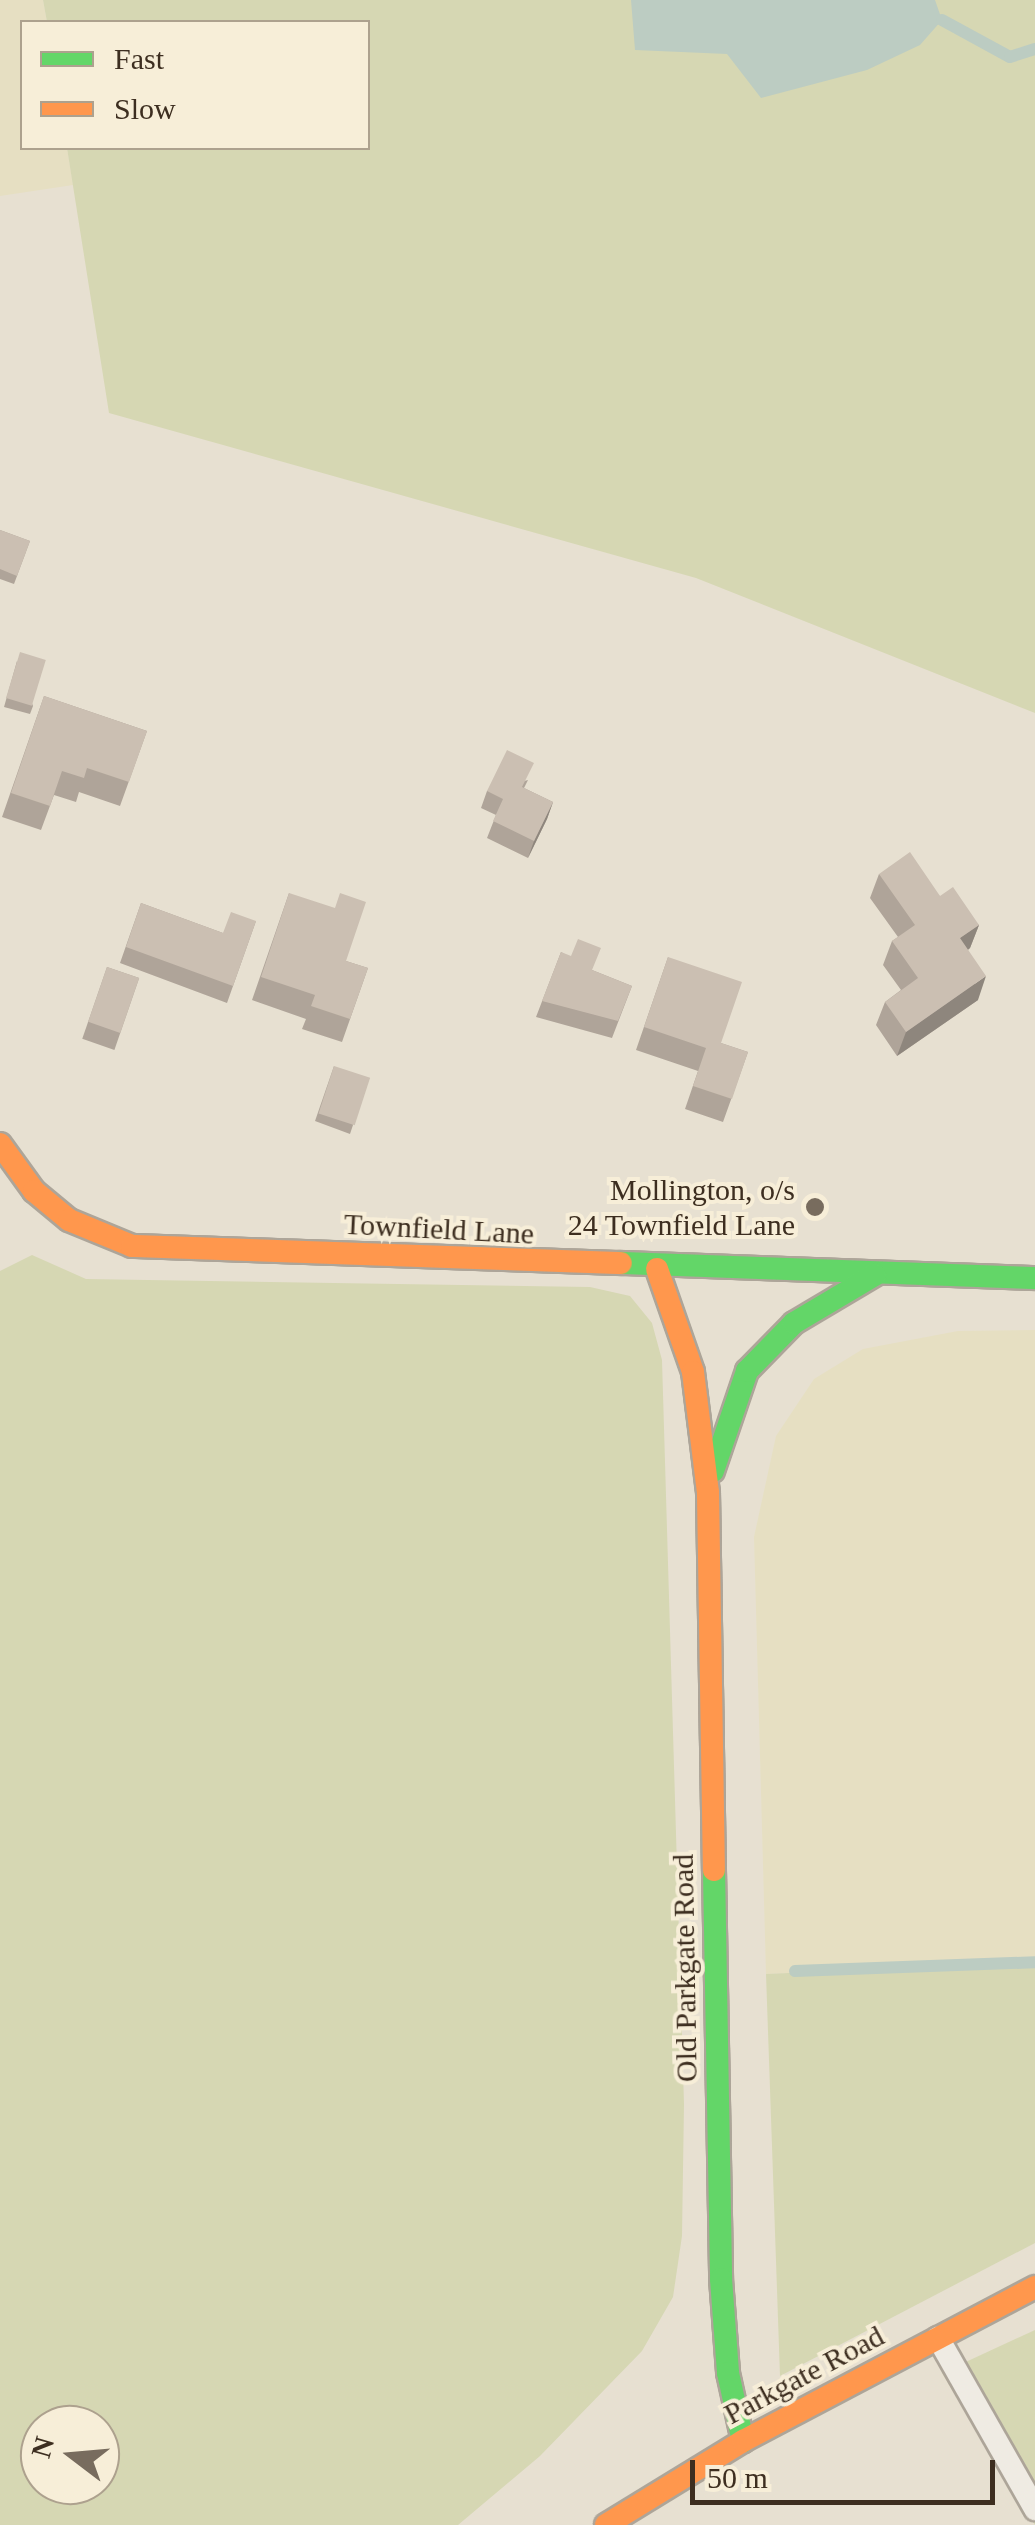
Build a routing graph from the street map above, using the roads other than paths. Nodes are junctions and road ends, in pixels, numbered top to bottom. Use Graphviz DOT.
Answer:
graph roads {
  1 [pos="0,1144"];
  2 [pos="657,1268"];
  3 [pos="875,1275"];
  4 [pos="1035,1278"];
  5 [pos="708,1493"];
  6 [pos="1035,2287"];
  7 [pos="938,2338"];
  8 [pos="743,2440"];
  9 [pos="1035,2509"];
  10 [pos="606,2525"];
  1 -- 2 [label="street, Townfield Lane"];
  2 -- 3 [label="street, Townfield Lane"];
  2 -- 5 [label="street, Old Parkgate Road"];
  3 -- 4 [label="street, Townfield Lane"];
  3 -- 5 [label="street, Old Parkgate Road"];
  5 -- 8 [label="street, Old Parkgate Road"];
  6 -- 7 [label="street, Parkgate Road"];
  7 -- 8 [label="street, Parkgate Road"];
  7 -- 9 [label="lane"];
  8 -- 10 [label="street, Parkgate Road"];
}
